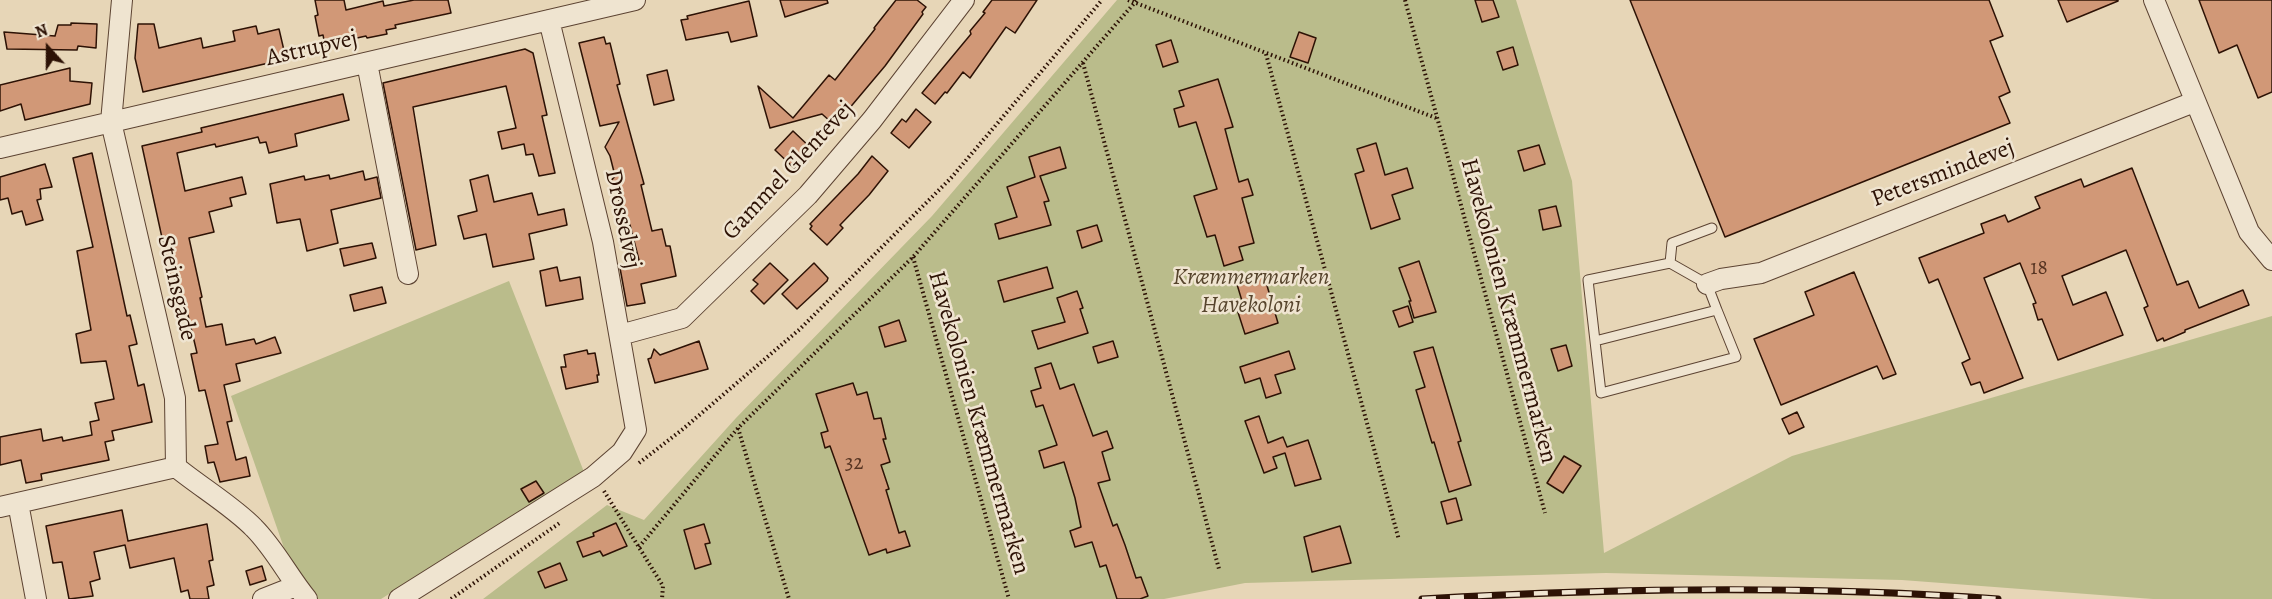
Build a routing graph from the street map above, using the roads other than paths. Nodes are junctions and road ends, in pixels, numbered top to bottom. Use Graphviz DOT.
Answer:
graph roads {
  1 [pos="122,0"];
  2 [pos="635,0"];
  3 [pos="964,0"];
  4 [pos="2154,0"];
  5 [pos="549,20"];
  6 [pos="367,63"];
  7 [pos="2194,102"];
  8 [pos="111,122"];
  9 [pos="0,148"];
  10 [pos="1712,228"];
  11 [pos="2272,260"];
  12 [pos="1670,262"];
  13 [pos="408,274"];
  14 [pos="1707,284"];
  15 [pos="1717,310"];
  16 [pos="620,335"];
  17 [pos="1595,341"];
  18 [pos="176,467"];
  19 [pos="9,505"];
  20 [pos="302,592"];
  21 [pos="36,599"];
  22 [pos="263,599"];
  23 [pos="399,599"];
  1 -- 8 [label="street, Steinsgade"];
  2 -- 5 [label="street, Astrupvej"];
  3 -- 16 [label="street, Gammel Glentevej"];
  4 -- 7 [label="street"];
  5 -- 6 [label="street, Astrupvej"];
  5 -- 16 [label="street, Drosselvej"];
  6 -- 8 [label="street, Astrupvej"];
  6 -- 13 [label="street"];
  7 -- 11 [label="street"];
  7 -- 14 [label="street, Petersmindevej"];
  8 -- 9 [label="street, Astrupvej"];
  8 -- 18 [label="street, Steinsgade"];
  10 -- 12 [label="lane"];
  12 -- 14 [label="lane"];
  12 -- 17 [label="lane"];
  14 -- 15 [label="lane"];
  15 -- 17 [label="lane"];
  15 -- 17 [label="lane"];
  16 -- 23 [label="street, Drosselvej"];
  18 -- 19 [label="street"];
  18 -- 20 [label="street"];
  19 -- 21 [label="street"];
  20 -- 22 [label="street"];
}
